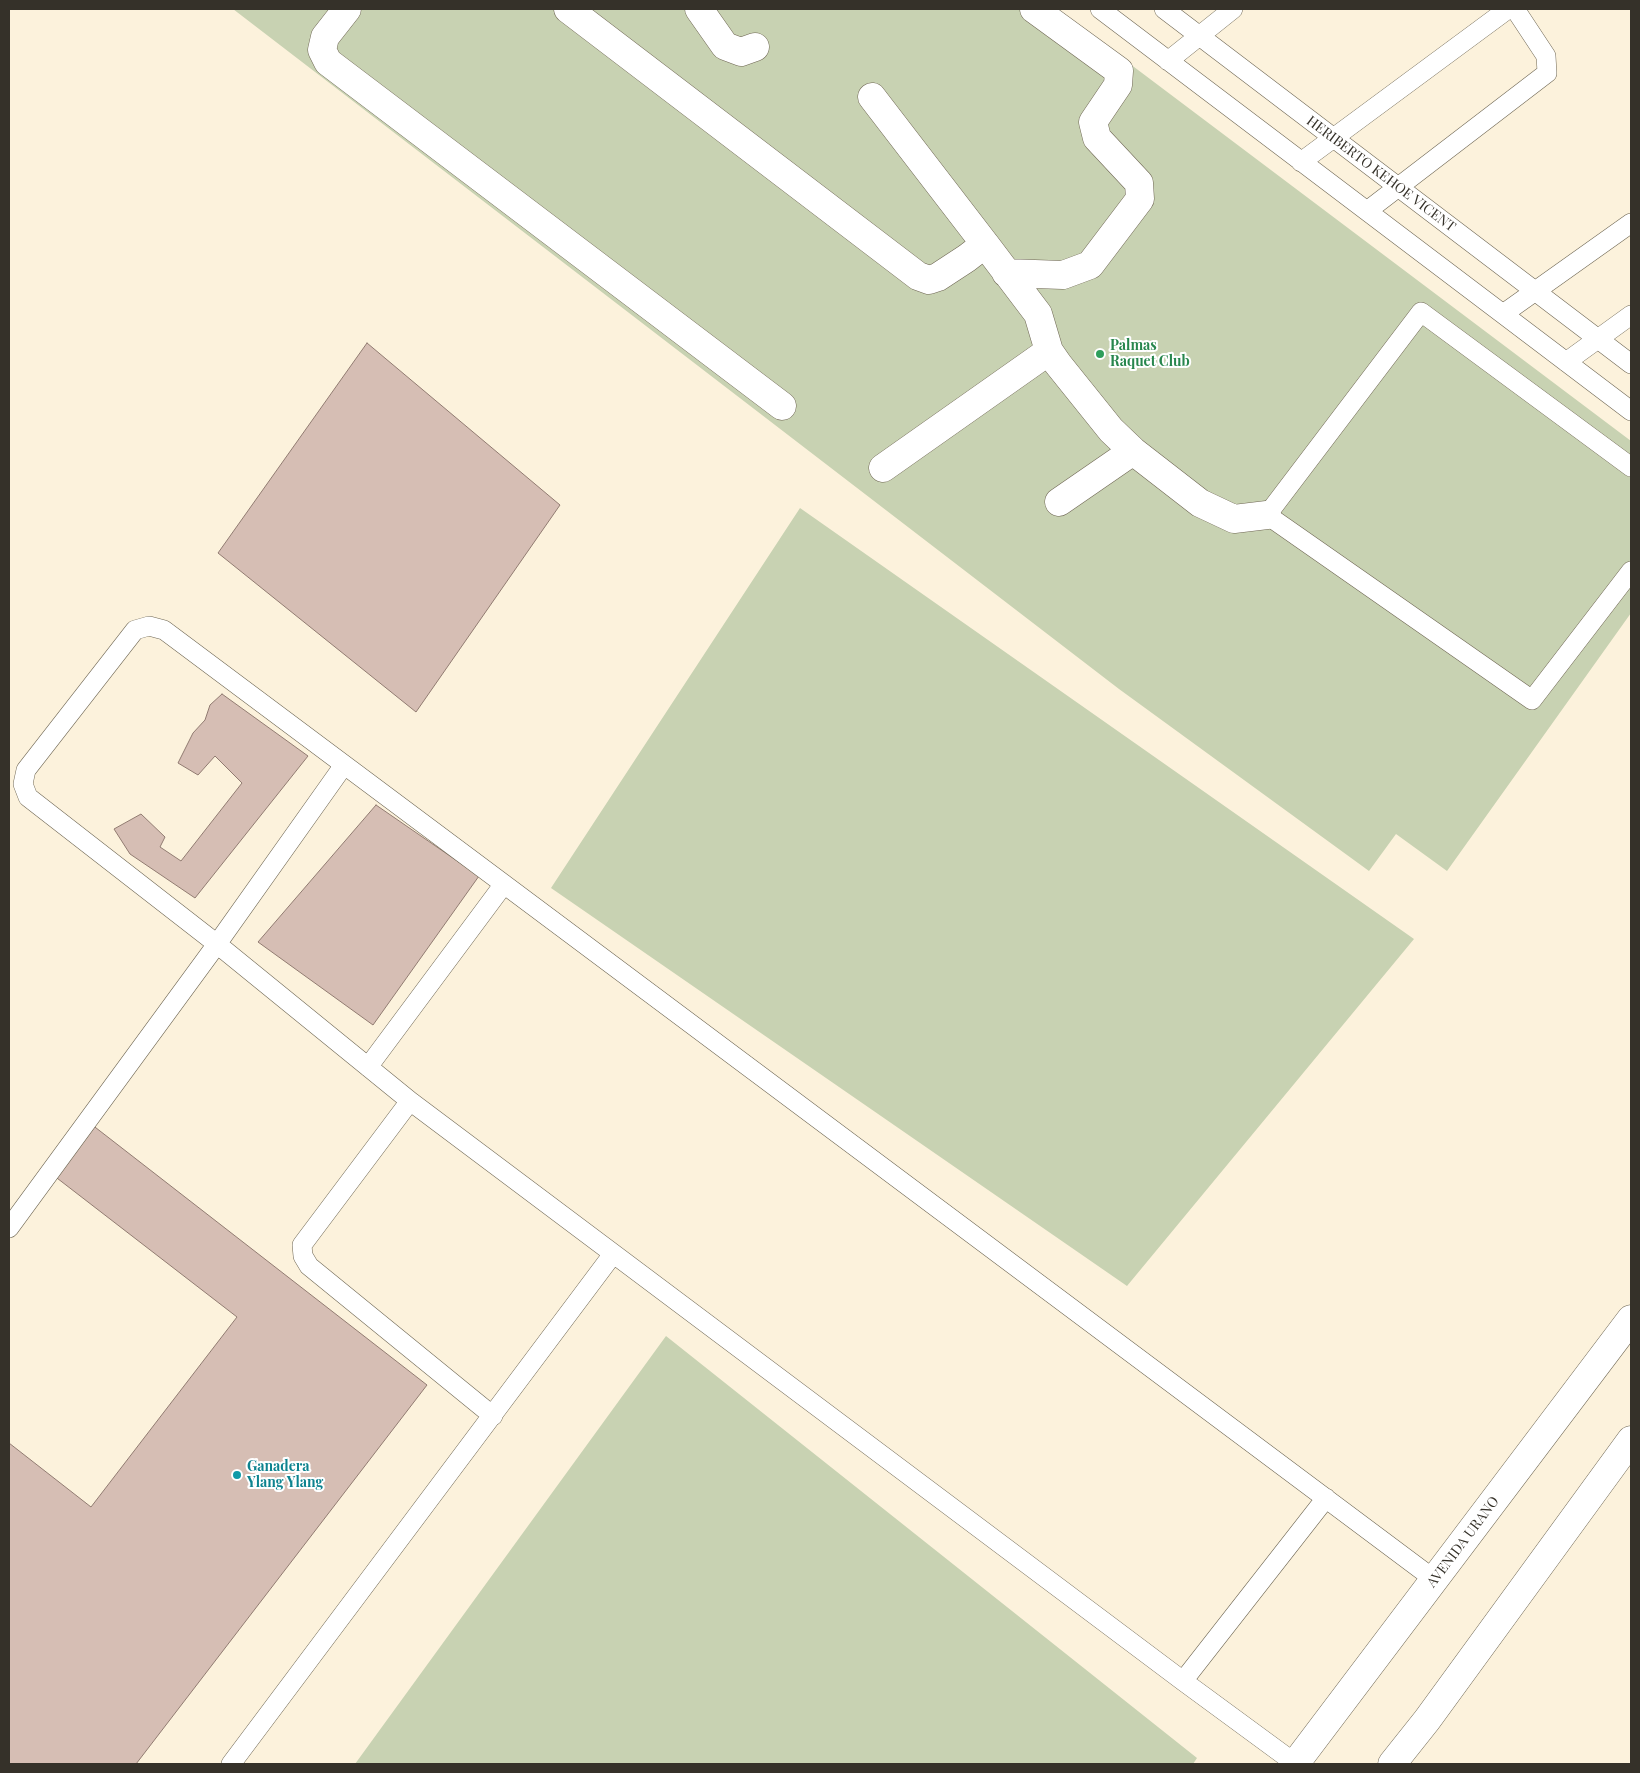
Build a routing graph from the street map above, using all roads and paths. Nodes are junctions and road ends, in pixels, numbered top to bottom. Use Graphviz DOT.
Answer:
graph roads {
  1 [pos="347,9"];
  2 [pos="568,9"];
  3 [pos="699,9"];
  4 [pos="1034,9"];
  5 [pos="1100,9"];
  6 [pos="1164,9"];
  7 [pos="1233,9"];
  8 [pos="1508,9"];
  9 [pos="1516,9"];
  10 [pos="1198,35"];
  11 [pos="754,47"];
  12 [pos="1168,60"];
  13 [pos="872,97"];
  14 [pos="1334,138"];
  15 [pos="1301,162"];
  16 [pos="1398,187"];
  17 [pos="1367,211"];
  18 [pos="1631,223"];
  19 [pos="984,244"];
  20 [pos="1006,273"];
  21 [pos="1063,275"];
  22 [pos="1535,291"];
  23 [pos="1038,314"];
  24 [pos="1503,314"];
  25 [pos="1631,315"];
  26 [pos="1598,339"];
  27 [pos="1049,351"];
  28 [pos="1566,362"];
  29 [pos="1631,364"];
  30 [pos="782,406"];
  31 [pos="1631,411"];
  32 [pos="1133,451"];
  33 [pos="1631,467"];
  34 [pos="883,468"];
  35 [pos="1059,502"];
  36 [pos="1267,515"];
  37 [pos="1631,571"];
  38 [pos="344,765"];
  39 [pos="504,884"];
  40 [pos="217,944"];
  41 [pos="368,1067"];
  42 [pos="410,1101"];
  43 [pos="9,1228"];
  44 [pos="613,1254"];
  45 [pos="1631,1319"];
  46 [pos="493,1416"];
  47 [pos="1631,1440"];
  48 [pos="1326,1498"];
  49 [pos="1435,1580"];
  50 [pos="1183,1681"];
  51 [pos="232,1764"];
  52 [pos="1296,1764"];
  53 [pos="1392,1764"];
  1 -- 30 [label="street"];
  2 -- 19 [label="street"];
  3 -- 11 [label="street"];
  4 -- 21 [label="street"];
  5 -- 12 [label="lane"];
  6 -- 10 [label="lane, HERIBERTO KEHOE VICENT"];
  7 -- 10 [label="lane"];
  8 -- 14 [label="lane"];
  9 -- 16 [label="lane"];
  10 -- 12 [label="lane"];
  10 -- 14 [label="lane, HERIBERTO KEHOE VICENT"];
  12 -- 15 [label="lane"];
  13 -- 19 [label="street"];
  14 -- 15 [label="lane"];
  14 -- 16 [label="lane, HERIBERTO KEHOE VICENT"];
  15 -- 17 [label="lane"];
  16 -- 17 [label="lane"];
  16 -- 22 [label="lane, HERIBERTO KEHOE VICENT"];
  17 -- 24 [label="lane"];
  18 -- 22 [label="lane"];
  19 -- 20 [label="street"];
  20 -- 21 [label="street"];
  20 -- 23 [label="street"];
  21 -- 23 [label="street"];
  22 -- 24 [label="lane"];
  22 -- 26 [label="lane, HERIBERTO KEHOE VICENT"];
  23 -- 27 [label="street"];
  24 -- 28 [label="lane"];
  25 -- 26 [label="lane"];
  26 -- 28 [label="lane"];
  26 -- 29 [label="lane, HERIBERTO KEHOE VICENT"];
  27 -- 32 [label="street"];
  27 -- 34 [label="street"];
  28 -- 31 [label="lane"];
  32 -- 35 [label="street"];
  32 -- 36 [label="street"];
  33 -- 36 [label="lane"];
  36 -- 37 [label="lane"];
  38 -- 39 [label="lane"];
  38 -- 40 [label="lane"];
  38 -- 40 [label="lane"];
  39 -- 41 [label="lane"];
  39 -- 48 [label="lane"];
  40 -- 41 [label="lane"];
  40 -- 43 [label="lane"];
  41 -- 42 [label="lane"];
  42 -- 44 [label="lane"];
  42 -- 46 [label="lane"];
  44 -- 46 [label="lane"];
  44 -- 50 [label="lane"];
  45 -- 49 [label="street, AVENIDA URANO"];
  46 -- 51 [label="lane"];
  47 -- 53 [label="street"];
  48 -- 49 [label="lane"];
  48 -- 50 [label="lane"];
  49 -- 52 [label="street, AVENIDA URANO"];
  50 -- 52 [label="lane"];
}
